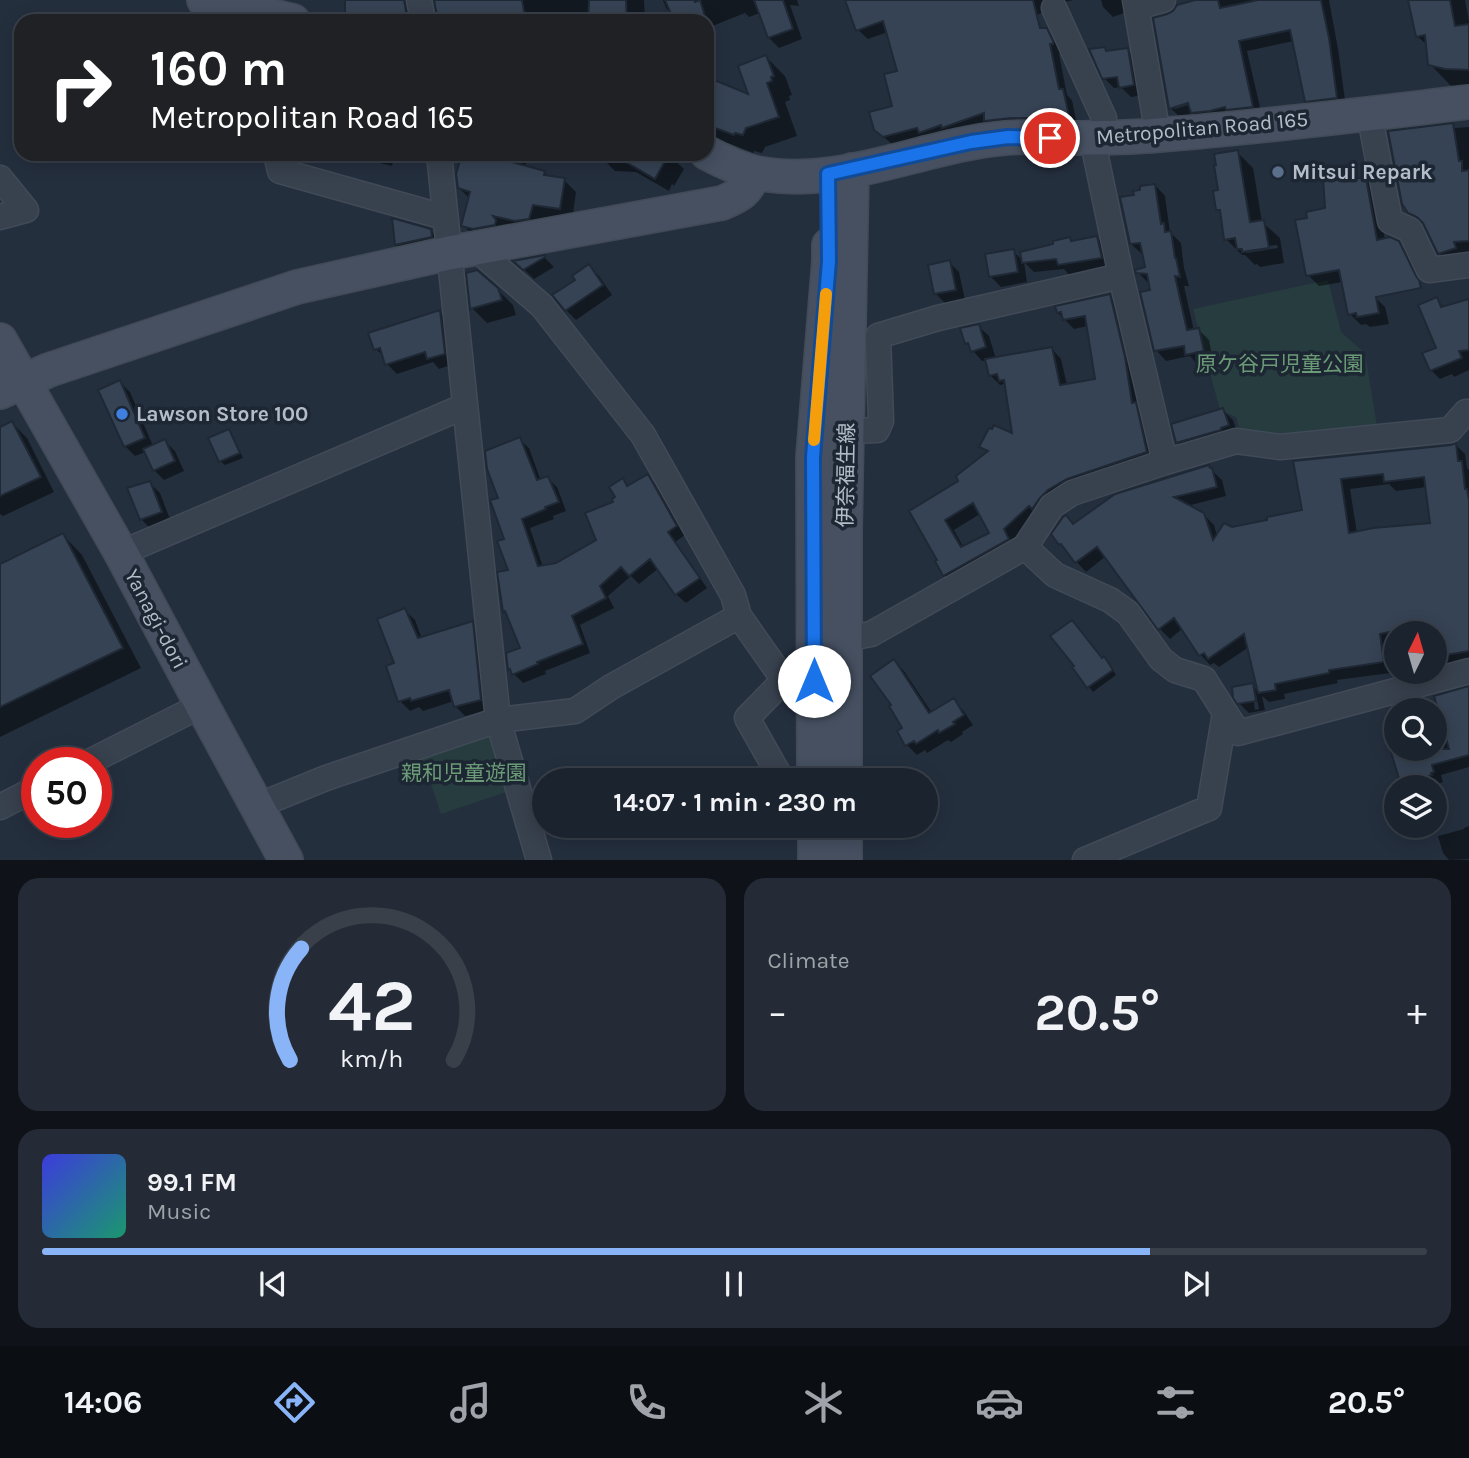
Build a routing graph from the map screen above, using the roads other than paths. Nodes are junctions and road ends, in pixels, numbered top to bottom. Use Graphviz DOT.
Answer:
graph roads {
  1 [pos="204,0"];
  2 [pos="1163,0"];
  3 [pos="1136,3"];
  4 [pos="1054,8"];
  5 [pos="242,14"];
  6 [pos="1469,102"];
  7 [pos="1369,113"];
  8 [pos="1158,135"];
  9 [pos="1098,138"];
  10 [pos="714,156"];
  11 [pos="278,161"];
  12 [pos="440,161"];
  13 [pos="755,173"];
  14 [pos="831,173"];
  15 [pos="0,178"];
  16 [pos="0,217"];
  17 [pos="444,217"];
  18 [pos="462,251"];
  19 [pos="1469,265"];
  20 [pos="1121,276"];
  21 [pos="0,340"];
  22 [pos="11,387"];
  23 [pos="465,406"];
  24 [pos="1469,411"];
  25 [pos="847,431"];
  26 [pos="1165,462"];
  27 [pos="1025,547"];
  28 [pos="121,553"];
  29 [pos="739,617"];
  30 [pos="845,639"];
  31 [pos="1469,671"];
  32 [pos="799,680"];
  33 [pos="202,705"];
  34 [pos="1225,713"];
  35 [pos="498,720"];
  36 [pos="112,750"];
  37 [pos="775,768"];
  38 [pos="812,768"];
  39 [pos="845,768"];
  40 [pos="21,796"];
  41 [pos="257,806"];
  42 [pos="0,807"];
  43 [pos="815,838"];
  44 [pos="845,838"];
  45 [pos="286,859"];
  46 [pos="539,859"];
  47 [pos="816,859"];
  48 [pos="845,859"];
  49 [pos="1086,859"];
  1 -- 5 [label="main road"];
  2 -- 3 [label="street"];
  3 -- 8 [label="street"];
  4 -- 9 [label="street"];
  6 -- 7 [label="main road, Metropolitan Road 165"];
  7 -- 8 [label="main road, Metropolitan Road 165"];
  7 -- 19 [label="street"];
  8 -- 9 [label="main road, Metropolitan Road 165"];
  9 -- 14 [label="main road, Metropolitan Road 165"];
  9 -- 20 [label="street"];
  10 -- 13 [label="main road, Metropolitan Road 165"];
  11 -- 17 [label="street"];
  12 -- 17 [label="street"];
  13 -- 14 [label="main road, Metropolitan Road 165"];
  13 -- 18 [label="main road"];
  14 -- 25 [label="main road, 伊奈福生線"];
  14 -- 32 [label="main road, 伊奈福生線"];
  15 -- 16 [label="street"];
  17 -- 18 [label="street"];
  18 -- 22 [label="main road"];
  18 -- 23 [label="street"];
  18 -- 29 [label="street"];
  20 -- 25 [label="street"];
  20 -- 26 [label="street"];
  21 -- 22 [label="main road, Yanagi-dori"];
  22 -- 28 [label="main road, Yanagi-dori"];
  23 -- 28 [label="street"];
  23 -- 35 [label="street"];
  24 -- 26 [label="street"];
  25 -- 30 [label="main road, 伊奈福生線"];
  26 -- 27 [label="street"];
  27 -- 30 [label="street"];
  27 -- 34 [label="street"];
  28 -- 33 [label="main road, Yanagi-dori"];
  29 -- 32 [label="street"];
  29 -- 35 [label="street"];
  30 -- 39 [label="main road, 伊奈福生線"];
  31 -- 34 [label="street"];
  32 -- 37 [label="street"];
  32 -- 38 [label="main road, 伊奈福生線"];
  33 -- 36 [label="street"];
  33 -- 41 [label="main road, Yanagi-dori"];
  34 -- 49 [label="street"];
  35 -- 41 [label="street"];
  35 -- 46 [label="street"];
  40 -- 42 [label="street"];
  41 -- 45 [label="main road, Yanagi-dori"];
  43 -- 47 [label="main road"];
  44 -- 48 [label="main road"];
}
